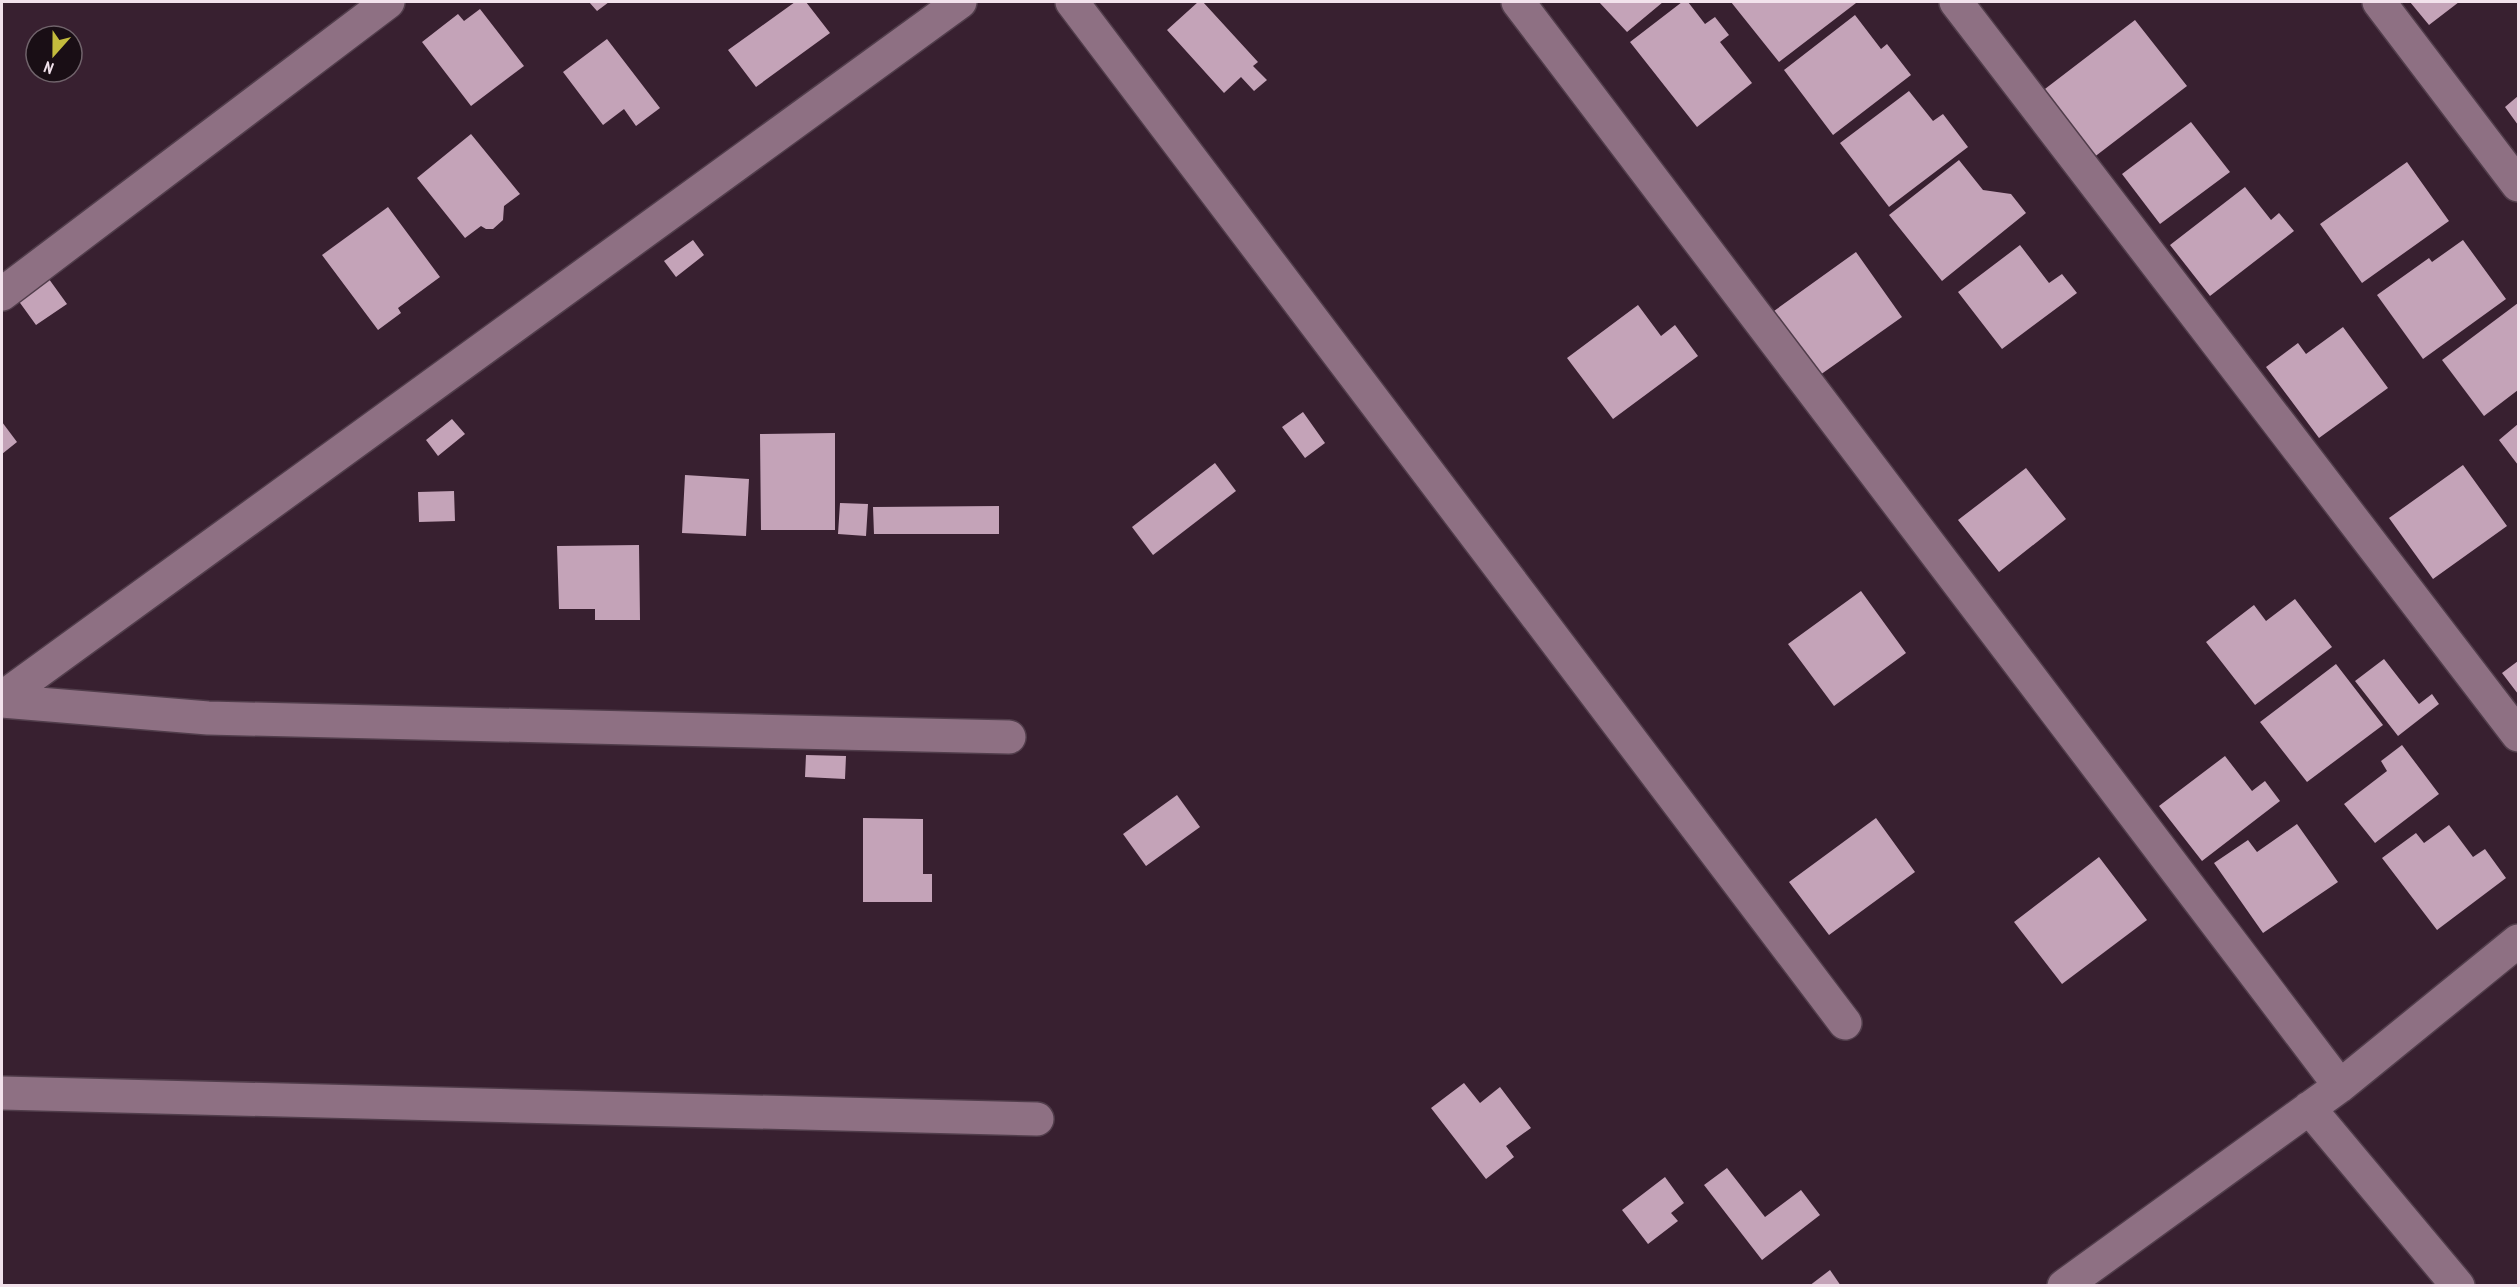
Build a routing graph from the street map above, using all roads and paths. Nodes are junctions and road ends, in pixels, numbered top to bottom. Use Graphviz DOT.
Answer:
graph roads {
  1 [pos="388,2"];
  2 [pos="960,2"];
  3 [pos="1072,2"];
  4 [pos="1518,2"];
  5 [pos="1956,2"];
  6 [pos="2379,2"];
  7 [pos="2518,185"];
  8 [pos="2,294"];
  9 [pos="2,699"];
  10 [pos="2518,735"];
  11 [pos="1009,737"];
  12 [pos="2518,941"];
  13 [pos="1845,1023"];
  14 [pos="2340,1086"];
  15 [pos="2,1093"];
  16 [pos="2309,1108"];
  17 [pos="1037,1119"];
  18 [pos="2064,1286"];
  19 [pos="2458,1286"];
  1 -- 8 [label="street"];
  2 -- 9 [label="street"];
  3 -- 13 [label="street"];
  4 -- 14 [label="street"];
  5 -- 10 [label="street"];
  6 -- 7 [label="street"];
  9 -- 11 [label="street"];
  12 -- 14 [label="street"];
  14 -- 16 [label="street"];
  15 -- 17 [label="street"];
  16 -- 18 [label="street"];
  16 -- 19 [label="street"];
}
